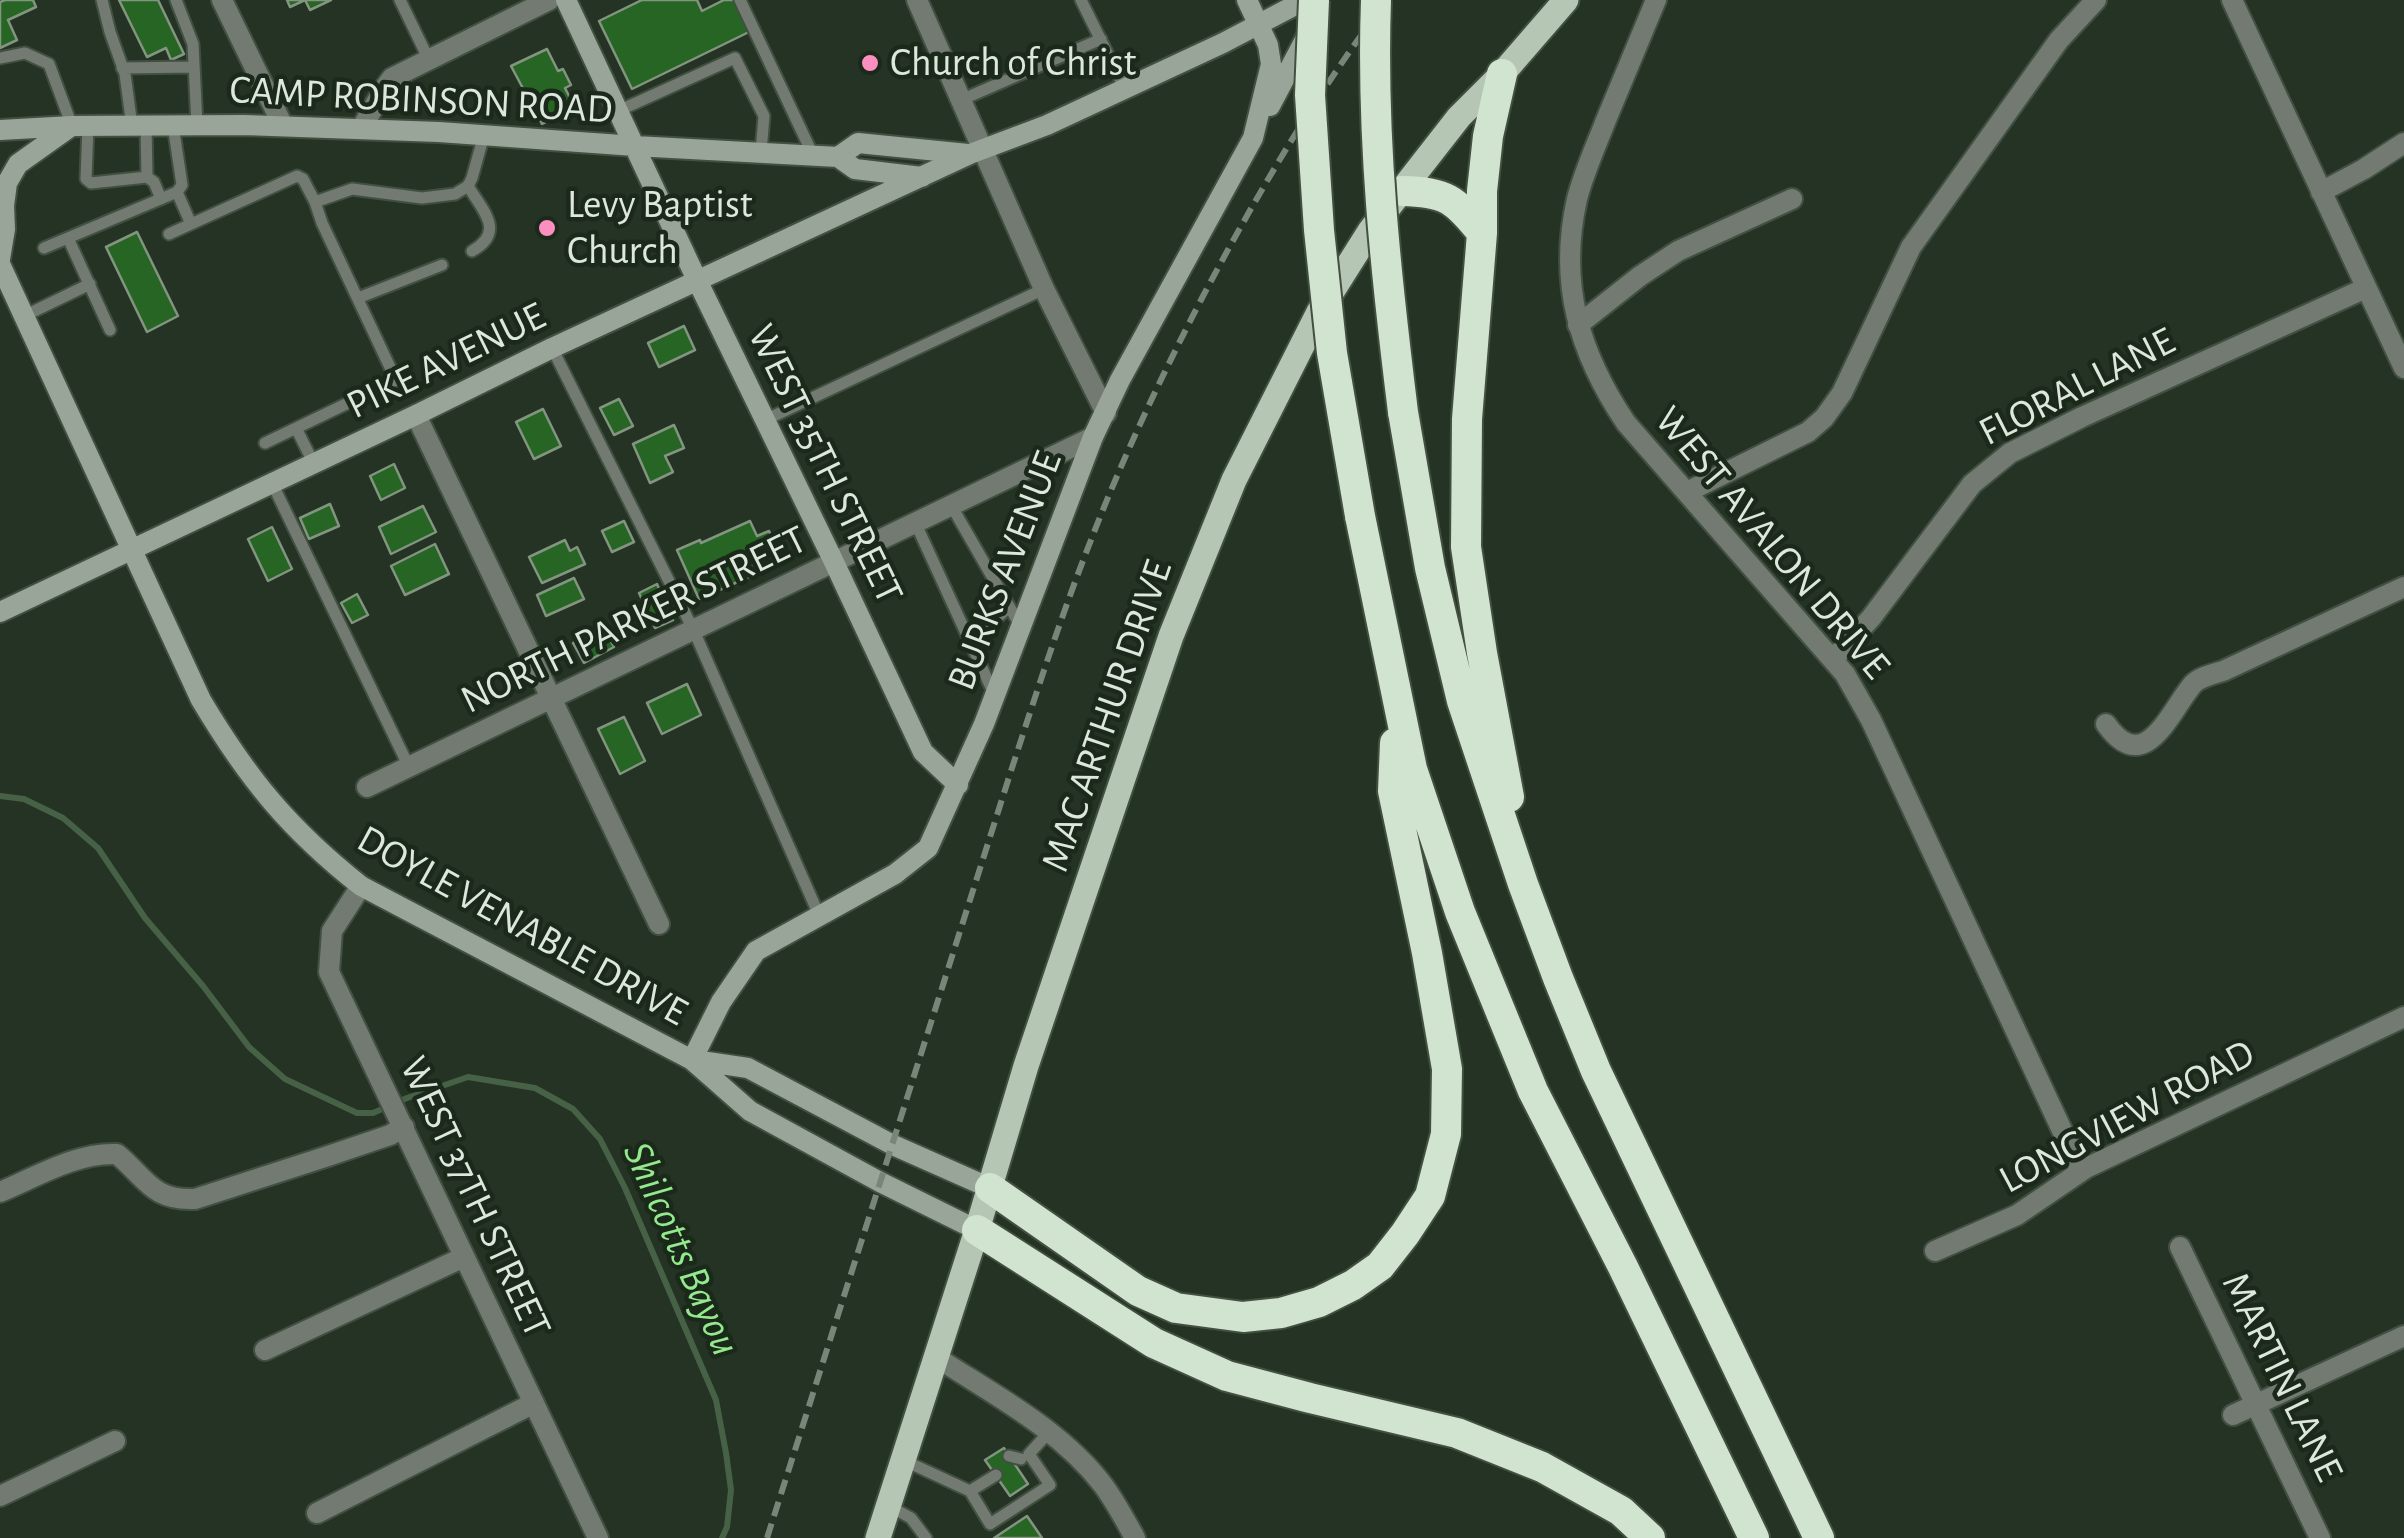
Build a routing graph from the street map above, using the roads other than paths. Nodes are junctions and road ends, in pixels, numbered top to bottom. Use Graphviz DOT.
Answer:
graph roads {
  1 [pos="102,0"];
  2 [pos="176,0"];
  3 [pos="222,0"];
  4 [pos="400,0"];
  5 [pos="549,0"];
  6 [pos="566,0"];
  7 [pos="740,0"];
  8 [pos="1081,0"];
  9 [pos="1247,0"];
  10 [pos="1305,0"];
  11 [pos="1314,0"];
  12 [pos="1327,0"];
  13 [pos="1376,0"];
  14 [pos="1566,0"];
  15 [pos="1656,0"];
  16 [pos="2096,0"];
  17 [pos="2232,0"];
  18 [pos="923,2"];
  19 [pos="1258,24"];
  20 [pos="1101,40"];
  21 [pos="0,58"];
  22 [pos="429,60"];
  23 [pos="194,67"];
  24 [pos="122,68"];
  25 [pos="1502,74"];
  26 [pos="1125,89"];
  27 [pos="961,100"];
  28 [pos="618,111"];
  29 [pos="197,125"];
  30 [pos="80,126"];
  31 [pos="139,126"];
  32 [pos="173,126"];
  33 [pos="283,126"];
  34 [pos="362,129"];
  35 [pos="0,130"];
  36 [pos="484,135"];
  37 [pos="1253,138"];
  38 [pos="2404,142"];
  39 [pos="635,146"];
  40 [pos="761,152"];
  41 [pos="976,152"];
  42 [pos="813,155"];
  43 [pos="838,156"];
  44 [pos="147,177"];
  45 [pos="924,177"];
  46 [pos="468,186"];
  47 [pos="1402,191"];
  48 [pos="177,192"];
  49 [pos="2321,192"];
  50 [pos="161,199"];
  51 [pos="1792,199"];
  52 [pos="315,202"];
  53 [pos="192,224"];
  54 [pos="1482,233"];
  55 [pos="170,234"];
  56 [pos="68,238"];
  57 [pos="44,248"];
  58 [pos="472,251"];
  59 [pos="0,262"];
  60 [pos="442,265"];
  61 [pos="697,280"];
  62 [pos="90,284"];
  63 [pos="2366,288"];
  64 [pos="1044,289"];
  65 [pos="358,298"];
  66 [pos="24,316"];
  67 [pos="1578,325"];
  68 [pos="110,330"];
  69 [pos="552,348"];
  70 [pos="2404,368"];
  71 [pos="1106,413"];
  72 [pos="416,415"];
  73 [pos="765,420"];
  74 [pos="296,428"];
  75 [pos="1093,437"];
  76 [pos="265,443"];
  77 [pos="314,464"];
  78 [pos="272,483"];
  79 [pos="1687,492"];
  80 [pos="951,505"];
  81 [pos="916,522"];
  82 [pos="132,550"];
  83 [pos="834,562"];
  84 [pos="2404,587"];
  85 [pos="1009,606"];
  86 [pos="0,612"];
  87 [pos="1021,628"];
  88 [pos="694,631"];
  89 [pos="971,642"];
  90 [pos="1833,659"];
  91 [pos="994,694"];
  92 [pos="553,698"];
  93 [pos="1396,700"];
  94 [pos="2106,724"];
  95 [pos="409,767"];
  96 [pos="958,785"];
  97 [pos="367,787"];
  98 [pos="1523,884"];
  99 [pos="361,886"];
  100 [pos="818,914"];
  101 [pos="659,924"];
  102 [pos="2404,1017"];
  103 [pos="692,1060"];
  104 [pos="403,1124"];
  105 [pos="2081,1172"];
  106 [pos="990,1188"];
  107 [pos="0,1192"];
  108 [pos="977,1230"];
  109 [pos="2180,1247"];
  110 [pos="1935,1252"];
  111 [pos="464,1256"];
  112 [pos="2404,1336"];
  113 [pos="265,1350"];
  114 [pos="936,1357"];
  115 [pos="534,1403"];
  116 [pos="2257,1404"];
  117 [pos="2233,1416"];
  118 [pos="1048,1432"];
  119 [pos="115,1441"];
  120 [pos="903,1460"];
  121 [pos="991,1475"];
  122 [pos="970,1492"];
  123 [pos="0,1496"];
  124 [pos="888,1506"];
  125 [pos="317,1512"];
  126 [pos="598,1538"];
  127 [pos="878,1538"];
  128 [pos="926,1538"];
  129 [pos="1135,1538"];
  130 [pos="1650,1538"];
  131 [pos="1754,1538"];
  132 [pos="1819,1538"];
  133 [pos="2320,1538"];
  1 -- 24 [label="lane"];
  2 -- 23 [label="lane"];
  3 -- 33 [label="street"];
  4 -- 22 [label="lane"];
  5 -- 22 [label="street"];
  6 -- 28 [label="main road, WEST 35TH STREET"];
  7 -- 42 [label="lane"];
  8 -- 20 [label="lane"];
  9 -- 19 [label="main road, BURKS AVENUE"];
  10 -- 19 [label="main road, PIKE AVENUE"];
  11 -- 93 [label="highway, bridge"];
  12 -- 37 [label="main road"];
  13 -- 98 [label="highway, bridge"];
  14 -- 25 [label="main road, MAC ARTHUR DRIVE"];
  15 -- 67 [label="street, WEST AVALON DRIVE"];
  16 -- 79 [label="street"];
  17 -- 49 [label="street"];
  18 -- 27 [label="street"];
  19 -- 26 [label="main road, PIKE AVENUE"];
  19 -- 37 [label="main road, BURKS AVENUE"];
  20 -- 26 [label="lane"];
  20 -- 27 [label="lane"];
  21 -- 30 [label="lane"];
  22 -- 34 [label="street"];
  23 -- 24 [label="lane"];
  23 -- 29 [label="lane"];
  24 -- 31 [label="lane"];
  25 -- 47 [label="main road, MAC ARTHUR DRIVE"];
  25 -- 54 [label="highway"];
  26 -- 41 [label="main road, PIKE AVENUE"];
  27 -- 41 [label="street"];
  28 -- 39 [label="main road, WEST 35TH STREET"];
  28 -- 40 [label="lane"];
  29 -- 32 [label="main road, CAMP ROBINSON ROAD"];
  29 -- 33 [label="main road, CAMP ROBINSON ROAD"];
  30 -- 31 [label="main road, CAMP ROBINSON ROAD"];
  30 -- 35 [label="main road, CAMP ROBINSON ROAD"];
  30 -- 44 [label="lane"];
  30 -- 59 [label="main road"];
  31 -- 32 [label="main road, CAMP ROBINSON ROAD"];
  31 -- 44 [label="lane"];
  32 -- 48 [label="lane"];
  33 -- 34 [label="main road, CAMP ROBINSON ROAD"];
  34 -- 36 [label="main road, CAMP ROBINSON ROAD"];
  36 -- 39 [label="main road, CAMP ROBINSON ROAD"];
  36 -- 46 [label="lane"];
  37 -- 71 [label="main road, BURKS AVENUE"];
  38 -- 49 [label="street"];
  39 -- 40 [label="main road, CAMP ROBINSON ROAD"];
  39 -- 61 [label="main road, WEST 35TH STREET"];
  40 -- 42 [label="main road, CAMP ROBINSON ROAD"];
  41 -- 43 [label="main road, CAMP ROBINSON ROAD"];
  41 -- 45 [label="main road, PIKE AVENUE"];
  41 -- 64 [label="street"];
  42 -- 43 [label="main road, CAMP ROBINSON ROAD"];
  43 -- 45 [label="main road, CAMP ROBINSON ROAD"];
  44 -- 50 [label="lane"];
  45 -- 61 [label="main road, PIKE AVENUE"];
  46 -- 52 [label="lane"];
  46 -- 58 [label="lane"];
  47 -- 54 [label="highway"];
  47 -- 106 [label="main road, MAC ARTHUR DRIVE"];
  48 -- 50 [label="lane"];
  48 -- 53 [label="lane"];
  49 -- 63 [label="street"];
  50 -- 56 [label="lane"];
  51 -- 67 [label="street"];
  52 -- 53 [label="lane"];
  52 -- 65 [label="lane"];
  53 -- 55 [label="lane"];
  54 -- 98 [label="highway"];
  56 -- 57 [label="lane"];
  56 -- 62 [label="lane"];
  59 -- 66 [label="main road"];
  60 -- 65 [label="lane"];
  61 -- 69 [label="main road, PIKE AVENUE"];
  61 -- 73 [label="main road, WEST 35TH STREET"];
  62 -- 66 [label="lane"];
  62 -- 68 [label="lane"];
  63 -- 70 [label="street"];
  63 -- 90 [label="street, FLORAL LANE"];
  64 -- 71 [label="street"];
  64 -- 73 [label="lane"];
  65 -- 74 [label="lane"];
  66 -- 82 [label="main road"];
  67 -- 79 [label="street, WEST AVALON DRIVE"];
  69 -- 72 [label="main road, PIKE AVENUE"];
  69 -- 88 [label="lane"];
  71 -- 75 [label="main road, BURKS AVENUE"];
  72 -- 77 [label="main road, PIKE AVENUE"];
  72 -- 92 [label="street"];
  73 -- 83 [label="main road, WEST 35TH STREET"];
  74 -- 76 [label="lane"];
  74 -- 77 [label="lane"];
  75 -- 80 [label="street, NORTH PARKER STREET"];
  75 -- 87 [label="main road, BURKS AVENUE"];
  77 -- 78 [label="main road, PIKE AVENUE"];
  78 -- 82 [label="main road, PIKE AVENUE"];
  78 -- 95 [label="lane"];
  79 -- 90 [label="street, WEST AVALON DRIVE"];
  80 -- 81 [label="street, NORTH PARKER STREET"];
  80 -- 85 [label="lane"];
  81 -- 83 [label="street, NORTH PARKER STREET"];
  81 -- 89 [label="lane"];
  82 -- 86 [label="main road, PIKE AVENUE"];
  82 -- 99 [label="main road, DOYLE VENABLE DRIVE"];
  83 -- 88 [label="street, NORTH PARKER STREET"];
  83 -- 96 [label="main road, WEST 35TH STREET"];
  84 -- 94 [label="street"];
  85 -- 87 [label="lane"];
  85 -- 89 [label="lane"];
  87 -- 91 [label="main road, BURKS AVENUE"];
  88 -- 92 [label="street, NORTH PARKER STREET"];
  88 -- 100 [label="lane"];
  89 -- 91 [label="lane"];
  90 -- 105 [label="street, WEST AVALON DRIVE"];
  91 -- 96 [label="main road, BURKS AVENUE"];
  92 -- 95 [label="street, NORTH PARKER STREET"];
  92 -- 101 [label="street"];
  93 -- 106 [label="highway"];
  93 -- 131 [label="highway"];
  95 -- 97 [label="street, NORTH PARKER STREET"];
  96 -- 100 [label="main road, BURKS AVENUE"];
  98 -- 132 [label="highway"];
  99 -- 103 [label="main road, DOYLE VENABLE DRIVE"];
  99 -- 104 [label="street, WEST 37TH STREET"];
  100 -- 103 [label="main road, BURKS AVENUE"];
  102 -- 105 [label="street, LONGVIEW ROAD"];
  103 -- 106 [label="main road, DOYLE VENABLE DRIVE"];
  103 -- 108 [label="main road, DOYLE VENABLE DRIVE"];
  104 -- 107 [label="street"];
  104 -- 111 [label="street, WEST 37TH STREET"];
  105 -- 110 [label="street, LONGVIEW ROAD"];
  106 -- 108 [label="main road, MAC ARTHUR DRIVE"];
  108 -- 114 [label="main road, MAC ARTHUR DRIVE"];
  108 -- 130 [label="highway"];
  109 -- 116 [label="street, MARTIN LANE"];
  111 -- 113 [label="street"];
  111 -- 115 [label="street, WEST 37TH STREET"];
  112 -- 116 [label="street"];
  114 -- 118 [label="street"];
  114 -- 120 [label="main road, MAC ARTHUR DRIVE"];
  115 -- 125 [label="street"];
  115 -- 126 [label="street, WEST 37TH STREET"];
  116 -- 117 [label="street"];
  116 -- 133 [label="street, MARTIN LANE"];
  118 -- 122 [label="lane"];
  118 -- 129 [label="street"];
  119 -- 123 [label="street"];
  120 -- 122 [label="lane"];
  120 -- 124 [label="main road, MAC ARTHUR DRIVE"];
  121 -- 122 [label="lane"];
  124 -- 127 [label="main road, MAC ARTHUR DRIVE"];
  124 -- 128 [label="lane"];
}
